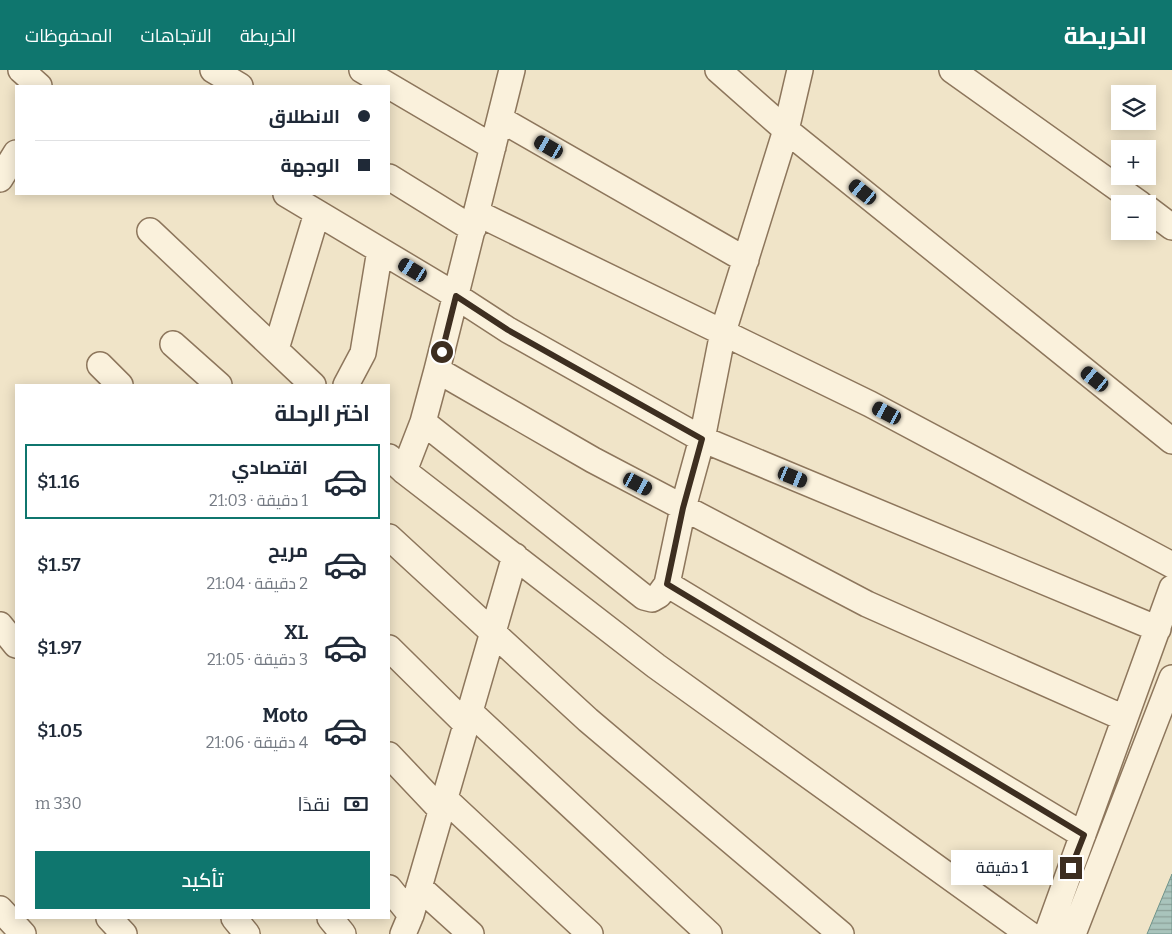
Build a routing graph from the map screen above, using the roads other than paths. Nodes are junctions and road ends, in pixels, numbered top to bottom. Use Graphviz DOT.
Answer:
graph roads {
  1 [pos="20,70"];
  2 [pos="213,70"];
  3 [pos="362,70"];
  4 [pos="718,70"];
  5 [pos="800,70"];
  6 [pos="952,70"];
  7 [pos="509,71"];
  8 [pos="38,85"];
  9 [pos="238,85"];
  10 [pos="388,85"];
  11 [pos="390,86"];
  12 [pos="500,119"];
  13 [pos="786,130"];
  14 [pos="493,147"];
  15 [pos="15,155"];
  16 [pos="390,178"];
  17 [pos="0,179"];
  18 [pos="288,195"];
  19 [pos="1127,195"];
  20 [pos="318,213"];
  21 [pos="1156,215"];
  22 [pos="475,221"];
  23 [pos="1172,227"];
  24 [pos="150,231"];
  25 [pos="380,250"];
  26 [pos="746,260"];
  27 [pos="456,296"];
  28 [pos="723,332"];
  29 [pos="173,344"];
  30 [pos="276,349"];
  31 [pos="100,365"];
  32 [pos="437,370"];
  33 [pos="119,384"];
  34 [pos="218,384"];
  35 [pos="312,384"];
  36 [pos="347,384"];
  37 [pos="423,422"];
  38 [pos="702,439"];
  39 [pos="1172,441"];
  40 [pos="396,464"];
  41 [pos="683,508"];
  42 [pos="390,539"];
  43 [pos="515,556"];
  44 [pos="1172,565"];
  45 [pos="667,584"];
  46 [pos="1172,588"];
  47 [pos="0,625"];
  48 [pos="1158,629"];
  49 [pos="493,631"];
  50 [pos="15,644"];
  51 [pos="390,649"];
  52 [pos="1172,678"];
  53 [pos="468,718"];
  54 [pos="1124,718"];
  55 [pos="390,755"];
  56 [pos="443,804"];
  57 [pos="1084,835"];
  58 [pos="419,887"];
  59 [pos="390,890"];
  60 [pos="0,909"];
  61 [pos="110,919"];
  62 [pos="235,919"];
  63 [pos="331,919"];
  64 [pos="407,925"];
  65 [pos="23,934"];
  66 [pos="124,934"];
  67 [pos="247,934"];
  68 [pos="343,934"];
  69 [pos="471,934"];
  70 [pos="590,934"];
  71 [pos="709,934"];
  72 [pos="841,934"];
  73 [pos="1029,934"];
  74 [pos="1047,934"];
  75 [pos="1073,934"];
  1 -- 8 [label="street"];
  2 -- 9 [label="street"];
  3 -- 10 [label="street"];
  4 -- 13 [label="street"];
  5 -- 13 [label="street"];
  6 -- 19 [label="street"];
  7 -- 12 [label="street"];
  11 -- 14 [label="street"];
  12 -- 14 [label="street"];
  12 -- 26 [label="street"];
  13 -- 26 [label="street"];
  13 -- 39 [label="street"];
  14 -- 22 [label="street"];
  15 -- 17 [label="street"];
  16 -- 22 [label="street"];
  18 -- 20 [label="street"];
  20 -- 25 [label="street"];
  20 -- 30 [label="street"];
  21 -- 23 [label="street"];
  22 -- 27 [label="street"];
  22 -- 28 [label="street"];
  24 -- 30 [label="street"];
  25 -- 27 [label="street"];
  25 -- 36 [label="street"];
  26 -- 28 [label="street"];
  27 -- 32 [label="street"];
  27 -- 38 [label="street"];
  28 -- 38 [label="street"];
  28 -- 44 [label="street"];
  29 -- 34 [label="street"];
  30 -- 35 [label="street"];
  31 -- 33 [label="street"];
  32 -- 37 [label="street"];
  32 -- 41 [label="street"];
  37 -- 40 [label="street"];
  37 -- 45 [label="street"];
  38 -- 41 [label="street"];
  38 -- 48 [label="street"];
  40 -- 43 [label="street"];
  41 -- 45 [label="street"];
  41 -- 54 [label="street"];
  42 -- 49 [label="street"];
  43 -- 49 [label="street"];
  43 -- 73 [label="street"];
  45 -- 57 [label="street"];
  46 -- 48 [label="street"];
  47 -- 50 [label="street"];
  48 -- 54 [label="street"];
  49 -- 53 [label="street"];
  49 -- 72 [label="street"];
  51 -- 53 [label="street"];
  52 -- 75 [label="street"];
  53 -- 56 [label="street"];
  53 -- 71 [label="street"];
  54 -- 57 [label="street"];
  55 -- 56 [label="street"];
  56 -- 58 [label="street"];
  56 -- 70 [label="street"];
  57 -- 74 [label="street"];
  58 -- 64 [label="street"];
  58 -- 69 [label="street"];
  59 -- 64 [label="street"];
  60 -- 65 [label="street"];
  61 -- 66 [label="street"];
  62 -- 67 [label="street"];
  63 -- 68 [label="street"];
}
